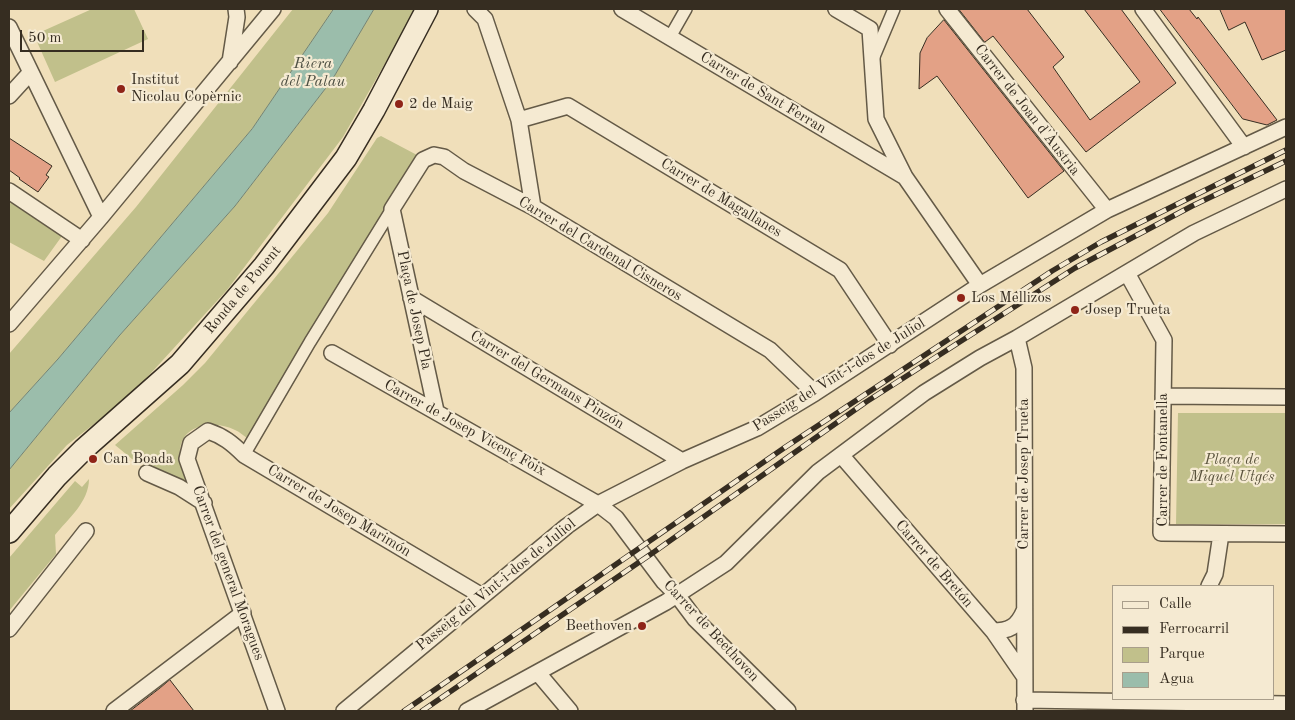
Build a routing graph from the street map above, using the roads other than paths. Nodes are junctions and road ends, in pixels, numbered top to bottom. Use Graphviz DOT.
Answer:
graph roads {
  1 [pos="273,9"];
  2 [pos="427,9"];
  3 [pos="475,9"];
  4 [pos="622,9"];
  5 [pos="686,9"];
  6 [pos="836,9"];
  7 [pos="894,9"];
  8 [pos="947,9"];
  9 [pos="1143,9"];
  10 [pos="236,13"];
  11 [pos="9,27"];
  12 [pos="256,29"];
  13 [pos="670,37"];
  14 [pos="873,59"];
  15 [pos="229,64"];
  16 [pos="30,73"];
  17 [pos="9,96"];
  18 [pos="519,120"];
  19 [pos="1286,127"];
  20 [pos="1244,147"];
  21 [pos="905,177"];
  22 [pos="1286,189"];
  23 [pos="9,191"];
  24 [pos="532,207"];
  25 [pos="392,209"];
  26 [pos="1107,210"];
  27 [pos="101,217"];
  28 [pos="82,240"];
  29 [pos="1127,272"];
  30 [pos="980,285"];
  31 [pos="411,298"];
  32 [pos="9,324"];
  33 [pos="1017,338"];
  34 [pos="890,345"];
  35 [pos="332,354"];
  36 [pos="816,394"];
  37 [pos="1163,396"];
  38 [pos="1286,397"];
  39 [pos="436,411"];
  40 [pos="199,437"];
  41 [pos="244,455"];
  42 [pos="841,455"];
  43 [pos="682,462"];
  44 [pos="147,473"];
  45 [pos="204,503"];
  46 [pos="598,504"];
  47 [pos="86,531"];
  48 [pos="9,532"];
  49 [pos="1221,534"];
  50 [pos="1286,534"];
  51 [pos="1210,585"];
  52 [pos="677,595"];
  53 [pos="482,596"];
  54 [pos="1024,612"];
  55 [pos="243,613"];
  56 [pos="9,629"];
  57 [pos="993,631"];
  58 [pos="538,673"];
  59 [pos="1024,676"];
  60 [pos="506,690"];
  61 [pos="1178,704"];
  62 [pos="1286,704"];
  63 [pos="1025,705"];
  64 [pos="114,711"];
  65 [pos="277,711"];
  66 [pos="344,711"];
  67 [pos="467,711"];
  68 [pos="496,711"];
  69 [pos="570,711"];
  70 [pos="788,711"];
  1 -- 12 [label="street"];
  2 -- 48 [label="main road, Ronda de Ponent"];
  3 -- 18 [label="street"];
  4 -- 13 [label="street, Carrer de Sant Ferran"];
  5 -- 13 [label="street"];
  6 -- 14 [label="street"];
  7 -- 14 [label="street"];
  8 -- 26 [label="street, Carrer de Joan d'Àustria"];
  9 -- 20 [label="street"];
  10 -- 12 [label="street"];
  10 -- 15 [label="street"];
  11 -- 16 [label="street"];
  12 -- 15 [label="street"];
  13 -- 21 [label="street, Carrer de Sant Ferran"];
  14 -- 21 [label="street"];
  15 -- 27 [label="street"];
  16 -- 17 [label="street"];
  16 -- 27 [label="street"];
  18 -- 24 [label="street"];
  18 -- 34 [label="street, Carrer de Magallanes"];
  19 -- 20 [label="street, Passeig del Vint-i-dos de Juliol"];
  20 -- 26 [label="street, Passeig del Vint-i-dos de Juliol"];
  21 -- 30 [label="street"];
  22 -- 29 [label="street"];
  23 -- 28 [label="street"];
  24 -- 25 [label="street, Carrer del Cardenal Cisneros"];
  24 -- 36 [label="street, Carrer del Cardenal Cisneros"];
  25 -- 31 [label="street, Plaça de Josep Pla"];
  25 -- 41 [label="street"];
  26 -- 30 [label="street, Passeig del Vint-i-dos de Juliol"];
  27 -- 28 [label="street"];
  28 -- 32 [label="street"];
  29 -- 33 [label="street"];
  29 -- 37 [label="street, Carrer de Fontanella"];
  30 -- 34 [label="street, Passeig del Vint-i-dos de Juliol"];
  31 -- 39 [label="street, Plaça de Josep Pla"];
  31 -- 43 [label="street, Carrer del Germans Pinzón"];
  33 -- 42 [label="street"];
  33 -- 54 [label="street, Carrer de Josep Trueta"];
  34 -- 36 [label="street, Passeig del Vint-i-dos de Juliol"];
  35 -- 39 [label="street, Carrer de Josep Vicenç Foix"];
  36 -- 43 [label="street, Passeig del Vint-i-dos de Juliol"];
  37 -- 38 [label="street"];
  37 -- 49 [label="street, Carrer de Fontanella"];
  39 -- 46 [label="street, Carrer de Josep Vicenç Foix"];
  40 -- 41 [label="street, Carrer de Josep Marimón"];
  40 -- 45 [label="street, Carrer del general Moragues"];
  41 -- 53 [label="street, Carrer de Josep Marimón"];
  42 -- 52 [label="street"];
  42 -- 57 [label="street, Carrer de Bretón"];
  43 -- 46 [label="street, Passeig del Vint-i-dos de Juliol"];
  44 -- 45 [label="street"];
  45 -- 55 [label="street, Carrer del general Moragues"];
  46 -- 52 [label="street, Carrer de Beethoven"];
  46 -- 53 [label="street, Passeig del Vint-i-dos de Juliol"];
  47 -- 56 [label="street"];
  49 -- 50 [label="street, Carrer de Fontanella"];
  49 -- 51 [label="street"];
  52 -- 58 [label="street"];
  52 -- 70 [label="street, Carrer de Beethoven"];
  53 -- 66 [label="street, Passeig del Vint-i-dos de Juliol"];
  54 -- 57 [label="street"];
  54 -- 59 [label="street, Carrer de Josep Trueta"];
  55 -- 64 [label="street"];
  55 -- 65 [label="street, Carrer del general Moragues"];
  57 -- 59 [label="street, Carrer de Bretón"];
  58 -- 60 [label="street"];
  58 -- 69 [label="street"];
  59 -- 63 [label="street, Carrer de Josep Trueta"];
  60 -- 67 [label="street"];
  60 -- 68 [label="street"];
  61 -- 62 [label="street"];
  61 -- 63 [label="street"];
}
